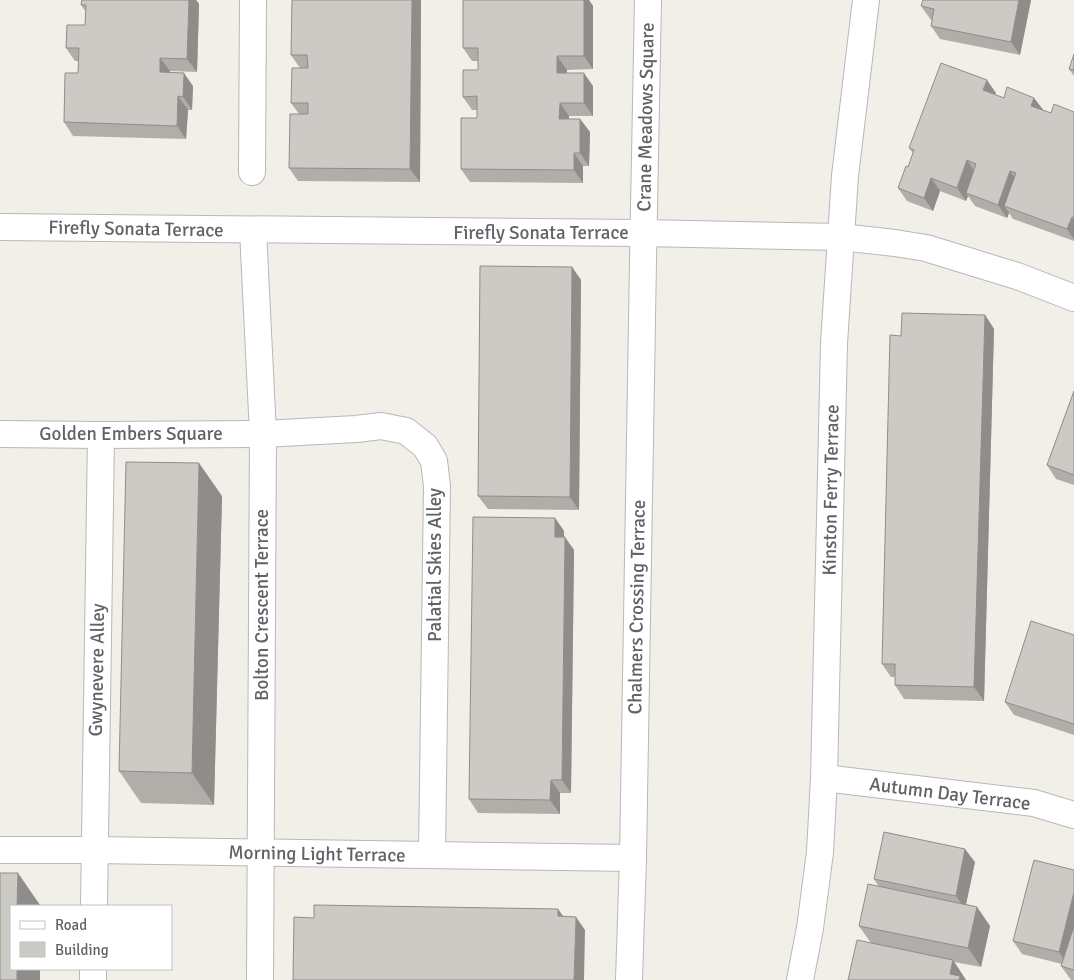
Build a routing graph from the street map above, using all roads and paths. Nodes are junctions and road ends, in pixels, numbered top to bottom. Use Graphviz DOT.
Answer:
graph roads {
  1 [pos="253,0"];
  2 [pos="648,0"];
  3 [pos="866,0"];
  4 [pos="252,172"];
  5 [pos="0,227"];
  6 [pos="253,230"];
  7 [pos="643,234"];
  8 [pos="841,237"];
  9 [pos="1074,298"];
  10 [pos="0,434"];
  11 [pos="263,434"];
  12 [pos="101,435"];
  13 [pos="824,778"];
  14 [pos="1074,815"];
  15 [pos="0,850"];
  16 [pos="94,850"];
  17 [pos="260,853"];
  18 [pos="432,856"];
  19 [pos="633,858"];
  20 [pos="94,905"];
  21 [pos="260,980"];
  22 [pos="629,980"];
  23 [pos="800,980"];
  1 -- 4 [label="street"];
  2 -- 7 [label="street, Crane Meadows Square"];
  3 -- 8 [label="street, Kinston Ferry Terrace"];
  5 -- 6 [label="street, Firefly Sonata Terrace"];
  6 -- 7 [label="street, Firefly Sonata Terrace"];
  6 -- 11 [label="street, Bolton Crescent Terrace"];
  7 -- 8 [label="street, Firefly Sonata Terrace"];
  7 -- 19 [label="street, Chalmers Crossing Terrace"];
  8 -- 9 [label="street, Firefly Sonata Terrace"];
  8 -- 13 [label="street, Kinston Ferry Terrace"];
  10 -- 12 [label="street, Golden Embers Square"];
  11 -- 12 [label="street, Golden Embers Square"];
  11 -- 17 [label="street, Bolton Crescent Terrace"];
  11 -- 18 [label="street, Palatial Skies Alley"];
  12 -- 16 [label="street, Gwynevere Alley"];
  13 -- 14 [label="street, Autumn Day Terrace"];
  13 -- 23 [label="street, Kinston Ferry Terrace"];
  15 -- 16 [label="street, Morning Light Terrace"];
  16 -- 17 [label="street, Morning Light Terrace"];
  16 -- 20 [label="street, Gwynevere Alley"];
  17 -- 18 [label="street, Morning Light Terrace"];
  17 -- 21 [label="street, Bolton Crescent Terrace"];
  18 -- 19 [label="street, Morning Light Terrace"];
  19 -- 22 [label="street, Chalmers Crossing Terrace"];
}
